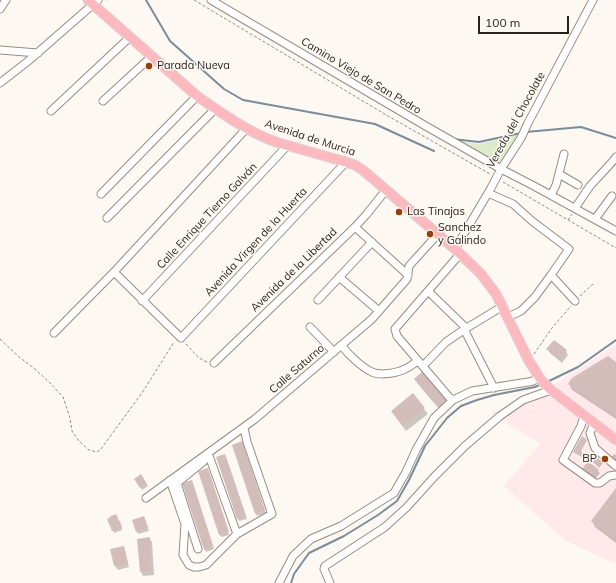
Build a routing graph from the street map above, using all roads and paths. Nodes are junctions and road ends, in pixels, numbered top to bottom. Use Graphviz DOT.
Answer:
graph roads {
  1 [pos="6,0"];
  2 [pos="194,0"];
  3 [pos="211,0"];
  4 [pos="593,0"];
  5 [pos="93,2"];
  6 [pos="0,9"];
  7 [pos="130,37"];
  8 [pos="0,50"];
  9 [pos="38,53"];
  10 [pos="152,56"];
  11 [pos="0,84"];
  12 [pos="197,96"];
  13 [pos="103,102"];
  14 [pos="215,109"];
  15 [pos="51,111"];
  16 [pos="246,129"];
  17 [pos="287,146"];
  18 [pos="564,154"];
  19 [pos="616,157"];
  20 [pos="346,162"];
  21 [pos="501,170"];
  22 [pos="559,174"];
  23 [pos="496,178"];
  24 [pos="578,185"];
  25 [pos="386,190"];
  26 [pos="488,193"];
  27 [pos="101,194"];
  28 [pos="551,195"];
  29 [pos="612,196"];
  30 [pos="575,208"];
  31 [pos="107,218"];
  32 [pos="595,219"];
  33 [pos="355,227"];
  34 [pos="616,230"];
  35 [pos="438,234"];
  36 [pos="372,242"];
  37 [pos="616,248"];
  38 [pos="458,252"];
  39 [pos="114,272"];
  40 [pos="408,275"];
  41 [pos="551,275"];
  42 [pos="339,277"];
  43 [pos="593,284"];
  44 [pos="428,291"];
  45 [pos="318,300"];
  46 [pos="142,301"];
  47 [pos="575,301"];
  48 [pos="503,306"];
  49 [pos="379,311"];
  50 [pos="508,317"];
  51 [pos="310,327"];
  52 [pos="465,329"];
  53 [pos="54,333"];
  54 [pos="180,337"];
  55 [pos="0,340"];
  56 [pos="341,345"];
  57 [pos="334,352"];
  58 [pos="529,361"];
  59 [pos="214,363"];
  60 [pos="420,363"];
  61 [pos="540,378"];
  62 [pos="494,388"];
  63 [pos="550,388"];
  64 [pos="453,400"];
  65 [pos="584,416"];
  66 [pos="594,423"];
  67 [pos="244,428"];
  68 [pos="616,440"];
  69 [pos="209,455"];
  70 [pos="616,466"];
  71 [pos="616,475"];
  72 [pos="170,480"];
  73 [pos="146,498"];
  74 [pos="237,534"];
  75 [pos="198,549"];
  76 [pos="279,583"];
  77 [pos="330,583"];
  1 -- 6 [label="street"];
  2 -- 23 [label="path"];
  3 -- 21 [label="street, Camino Viejo de San Pedro"];
  4 -- 21 [label="street, Vereda del Chocolate"];
  5 -- 7 [label="main road, Avenida de Murcia"];
  5 -- 9 [label="street"];
  7 -- 10 [label="main road, Avenida de Murcia"];
  7 -- 15 [label="street"];
  8 -- 9 [label="street"];
  9 -- 11 [label="street"];
  10 -- 12 [label="main road, Avenida de Murcia"];
  10 -- 13 [label="street"];
  12 -- 14 [label="main road, Avenida de Murcia"];
  12 -- 27 [label="street"];
  14 -- 16 [label="main road, Avenida de Murcia"];
  14 -- 31 [label="street"];
  16 -- 17 [label="main road, Avenida de Murcia"];
  16 -- 39 [label="street"];
  17 -- 20 [label="main road, Avenida de Murcia"];
  17 -- 46 [label="street, Calle Enrique Tierno Galván"];
  18 -- 22 [label="street"];
  19 -- 30 [label="street"];
  20 -- 25 [label="main road, Avenida de Murcia"];
  20 -- 54 [label="street, Avenida Virgen de la Huerta"];
  21 -- 23 [label="street, Vereda del Chocolate"];
  21 -- 28 [label="street, Camino Viejo de San Pedro"];
  22 -- 24 [label="street"];
  22 -- 28 [label="street"];
  23 -- 26 [label="street, Vereda del Chocolate"];
  23 -- 37 [label="path"];
  25 -- 33 [label="street, Avenida de la Libertad"];
  25 -- 35 [label="main road, Avenida de Murcia"];
  26 -- 38 [label="street, Vereda del Chocolate"];
  26 -- 41 [label="street"];
  28 -- 30 [label="street, Camino Viejo de San Pedro"];
  29 -- 32 [label="street"];
  30 -- 32 [label="street, Camino Viejo de San Pedro"];
  32 -- 34 [label="street, Camino Viejo de San Pedro"];
  33 -- 36 [label="street"];
  33 -- 59 [label="street, Avenida de la Libertad"];
  35 -- 38 [label="main road, Avenida de Murcia"];
  35 -- 40 [label="street, Calle Saturno"];
  36 -- 40 [label="street"];
  36 -- 42 [label="street"];
  38 -- 44 [label="street, Vereda del Chocolate"];
  38 -- 48 [label="main road, Avenida de Murcia"];
  39 -- 46 [label="street"];
  39 -- 53 [label="street"];
  40 -- 49 [label="street, Calle Saturno"];
  41 -- 47 [label="street"];
  41 -- 50 [label="street"];
  42 -- 45 [label="street"];
  42 -- 49 [label="street"];
  43 -- 47 [label="path"];
  44 -- 52 [label="street"];
  44 -- 60 [label="street, Vereda del Chocolate"];
  46 -- 54 [label="street"];
  47 -- 58 [label="path"];
  48 -- 50 [label="main road, Avenida de Murcia"];
  48 -- 52 [label="street"];
  49 -- 56 [label="street, Calle Saturno"];
  50 -- 58 [label="main road, Avenida de Murcia"];
  51 -- 57 [label="street"];
  52 -- 60 [label="street"];
  52 -- 62 [label="street"];
  54 -- 55 [label="path"];
  54 -- 59 [label="path"];
  56 -- 57 [label="street, Calle Saturno"];
  56 -- 60 [label="street"];
  57 -- 67 [label="street, Calle Saturno"];
  58 -- 61 [label="main road, Avenida de Murcia"];
  60 -- 64 [label="street"];
  61 -- 62 [label="street"];
  61 -- 63 [label="main road, Avenida de Murcia"];
  62 -- 64 [label="street"];
  63 -- 65 [label="main road, Avenida de Murcia"];
  63 -- 77 [label="street"];
  64 -- 76 [label="street"];
  65 -- 66 [label="main road, Avenida de Murcia"];
  65 -- 71 [label="street"];
  66 -- 68 [label="main road, Avenida de Murcia"];
  66 -- 70 [label="street"];
  67 -- 69 [label="street, Calle Saturno"];
  67 -- 74 [label="street"];
  69 -- 72 [label="street, Calle Saturno"];
  69 -- 74 [label="street"];
  69 -- 75 [label="street"];
  72 -- 73 [label="street, Calle Saturno"];
  72 -- 74 [label="street"];
}
